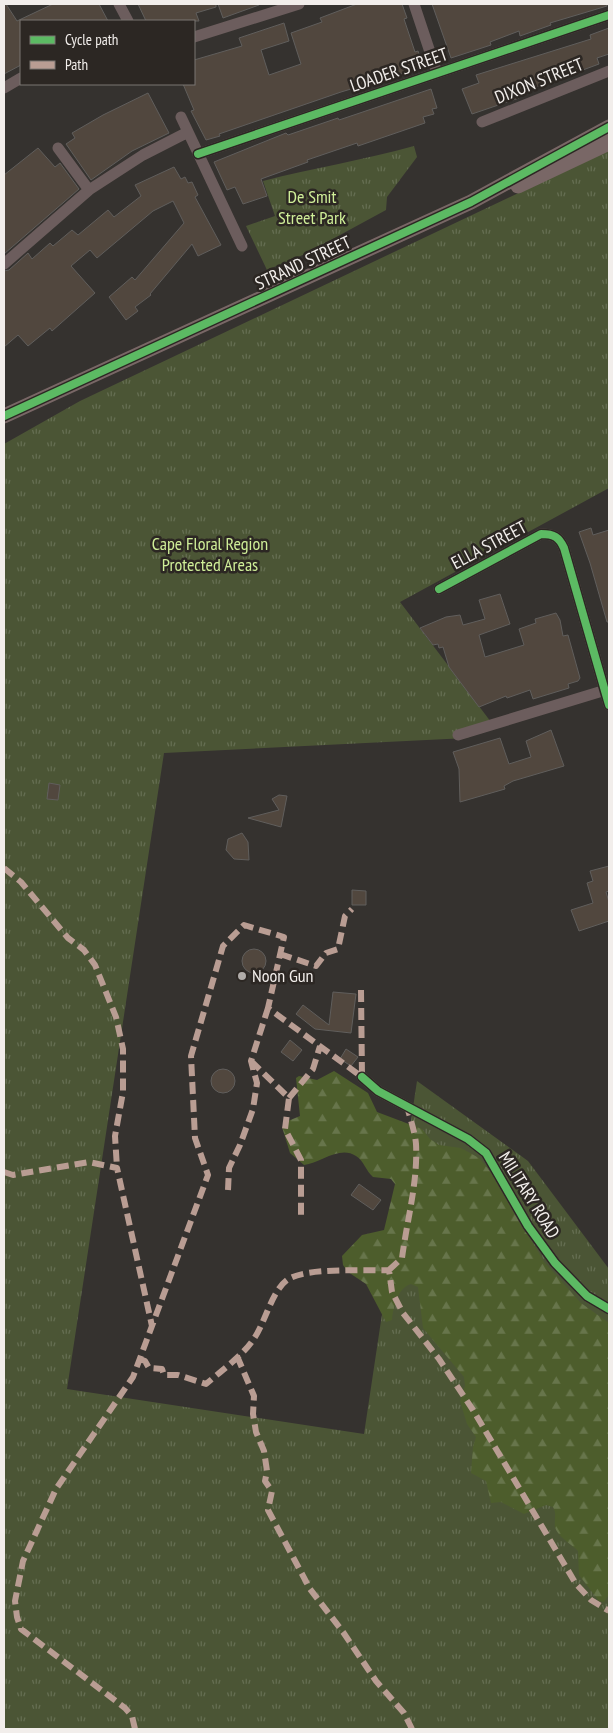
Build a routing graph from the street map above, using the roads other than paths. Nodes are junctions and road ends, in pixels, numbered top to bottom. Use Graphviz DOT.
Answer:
graph roads {
  1 [pos="119,4"];
  2 [pos="299,4"];
  3 [pos="414,4"];
  4 [pos="609,15"];
  5 [pos="127,20"];
  6 [pos="195,38"];
  7 [pos="609,71"];
  8 [pos="437,72"];
  9 [pos="20,79"];
  10 [pos="4,88"];
  11 [pos="181,117"];
  12 [pos="482,122"];
  13 [pos="609,127"];
  14 [pos="188,132"];
  15 [pos="609,143"];
  16 [pos="58,148"];
  17 [pos="198,154"];
  18 [pos="89,190"];
  19 [pos="471,202"];
  20 [pos="242,246"];
  21 [pos="4,264"];
  22 [pos="4,416"];
  23 [pos="439,589"];
  24 [pos="607,690"];
  25 [pos="609,706"];
  26 [pos="458,735"];
  27 [pos="362,1077"];
  28 [pos="609,1309"];
  1 -- 5 [label="street"];
  2 -- 6 [label="street"];
  3 -- 8 [label="street"];
  4 -- 8 [label="street, LOADER STREET"];
  7 -- 12 [label="street, DIXON STREET"];
  8 -- 17 [label="street, LOADER STREET"];
  9 -- 10 [label="street"];
  11 -- 14 [label="street"];
  13 -- 19 [label="street, STRAND STREET"];
  14 -- 17 [label="street"];
  14 -- 18 [label="street"];
  15 -- 19 [label="street, STRAND STREET"];
  16 -- 18 [label="street"];
  17 -- 20 [label="street"];
  18 -- 21 [label="street"];
  19 -- 22 [label="street, STRAND STREET"];
  23 -- 24 [label="street, ELLA STREET"];
  24 -- 25 [label="street, ELLA STREET"];
  24 -- 26 [label="street"];
  27 -- 28 [label="street, MILITARY ROAD"];
}
